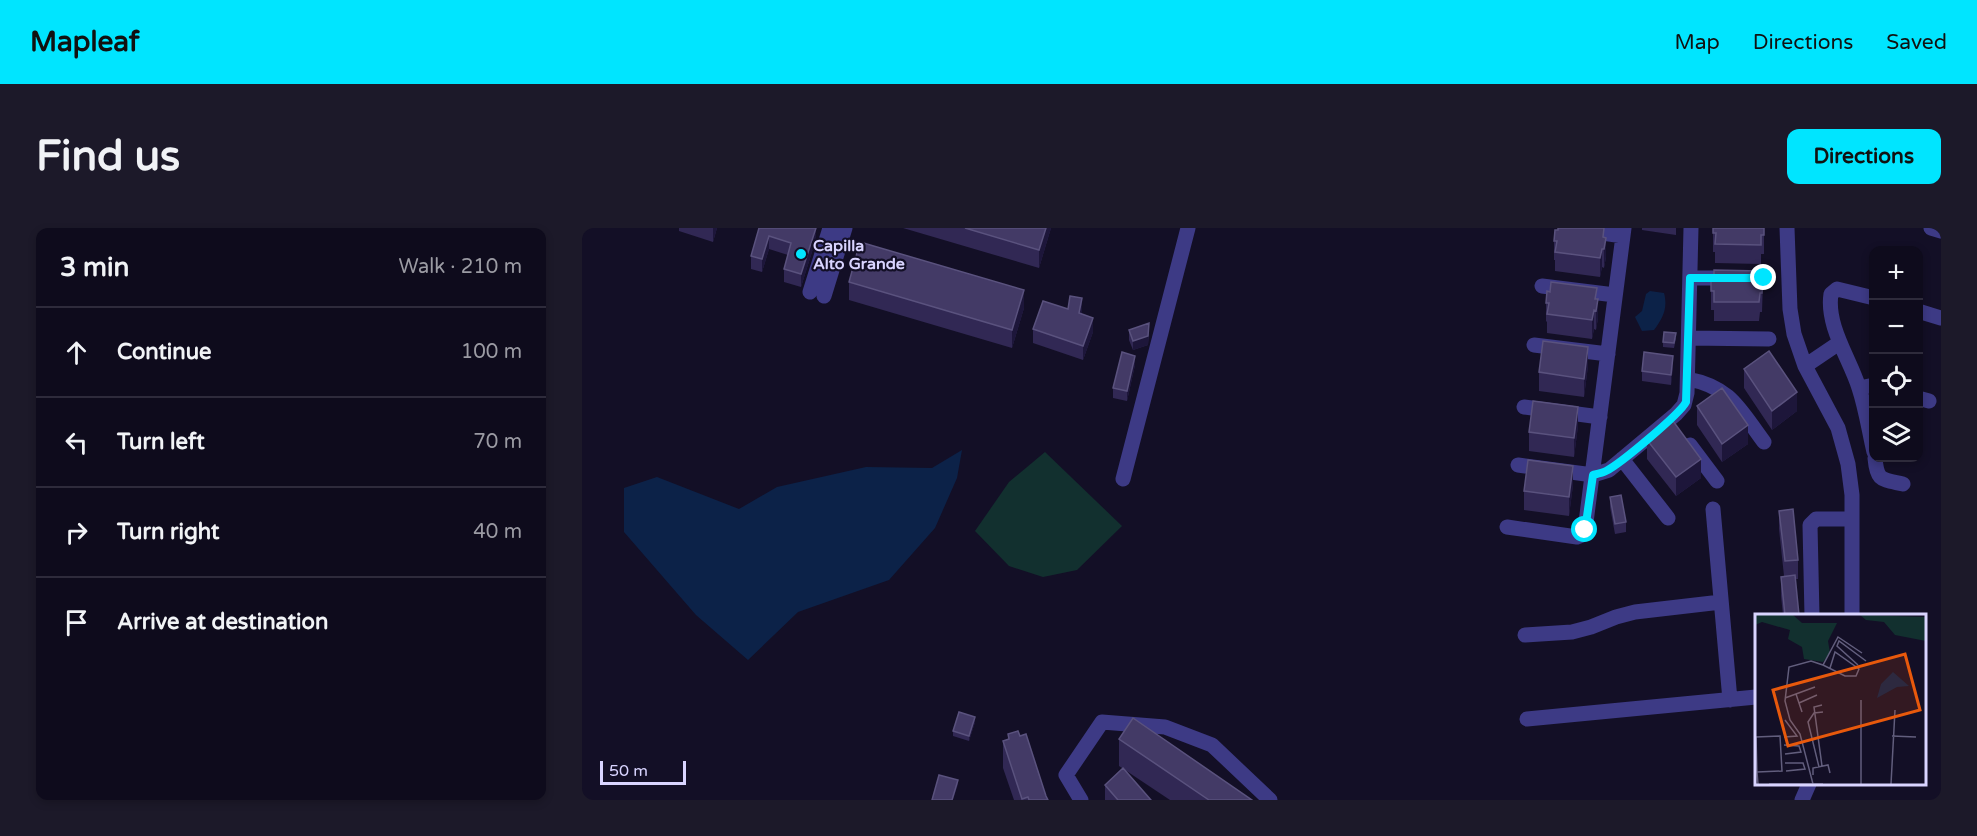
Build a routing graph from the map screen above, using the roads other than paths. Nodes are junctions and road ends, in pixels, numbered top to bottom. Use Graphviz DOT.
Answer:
graph roads {
  1 [pos="830,228"];
  2 [pos="845,228"];
  3 [pos="1188,228"];
  4 [pos="1568,228"];
  5 [pos="1691,228"];
  6 [pos="1787,228"];
  7 [pos="1931,228"];
  8 [pos="1941,231"];
  9 [pos="1624,232"];
  10 [pos="1690,278"];
  11 [pos="1764,278"];
  12 [pos="1542,286"];
  13 [pos="1616,295"];
  14 [pos="1869,297"];
  15 [pos="1923,313"];
  16 [pos="1941,318"];
  17 [pos="1689,338"];
  18 [pos="1769,339"];
  19 [pos="1839,343"];
  20 [pos="1534,345"];
  21 [pos="1608,354"];
  22 [pos="1805,366"];
  23 [pos="1688,379"];
  24 [pos="1866,386"];
  25 [pos="1524,407"];
  26 [pos="1869,411"];
  27 [pos="1600,417"];
  28 [pos="1677,429"];
  29 [pos="1764,442"];
  30 [pos="1622,459"];
  31 [pos="1875,462"];
  32 [pos="1518,465"];
  33 [pos="1593,475"];
  34 [pos="1123,479"];
  35 [pos="1717,481"];
  36 [pos="1902,484"];
  37 [pos="1713,509"];
  38 [pos="1668,518"];
  39 [pos="1852,519"];
  40 [pos="1507,527"];
  41 [pos="1721,602"];
  42 [pos="1812,614"];
  43 [pos="1852,614"];
  44 [pos="1526,635"];
  45 [pos="1755,697"];
  46 [pos="1730,700"];
  47 [pos="1527,718"];
  48 [pos="1808,785"];
  49 [pos="1081,800"];
  50 [pos="1270,800"];
  51 [pos="1802,800"];
  1 -- 2 [label="street"];
  3 -- 34 [label="street"];
  4 -- 9 [label="street"];
  5 -- 10 [label="street"];
  6 -- 22 [label="street"];
  7 -- 8 [label="street"];
  9 -- 13 [label="street"];
  10 -- 11 [label="street"];
  10 -- 17 [label="street"];
  12 -- 13 [label="street"];
  13 -- 21 [label="street"];
  14 -- 19 [label="street"];
  15 -- 16 [label="street"];
  17 -- 18 [label="street"];
  17 -- 23 [label="street"];
  19 -- 22 [label="street"];
  19 -- 24 [label="street"];
  20 -- 21 [label="street"];
  21 -- 27 [label="street"];
  22 -- 39 [label="street"];
  23 -- 28 [label="street"];
  23 -- 29 [label="street"];
  24 -- 26 [label="street"];
  25 -- 27 [label="street"];
  27 -- 33 [label="street"];
  28 -- 30 [label="street"];
  28 -- 35 [label="street"];
  30 -- 33 [label="street"];
  30 -- 38 [label="street"];
  31 -- 36 [label="street"];
  32 -- 33 [label="street"];
  33 -- 40 [label="street"];
  37 -- 41 [label="street"];
  39 -- 42 [label="street"];
  39 -- 43 [label="street"];
  41 -- 44 [label="street"];
  41 -- 46 [label="street"];
  45 -- 46 [label="street"];
  46 -- 47 [label="street"];
  48 -- 51 [label="street"];
  49 -- 50 [label="street"];
}
